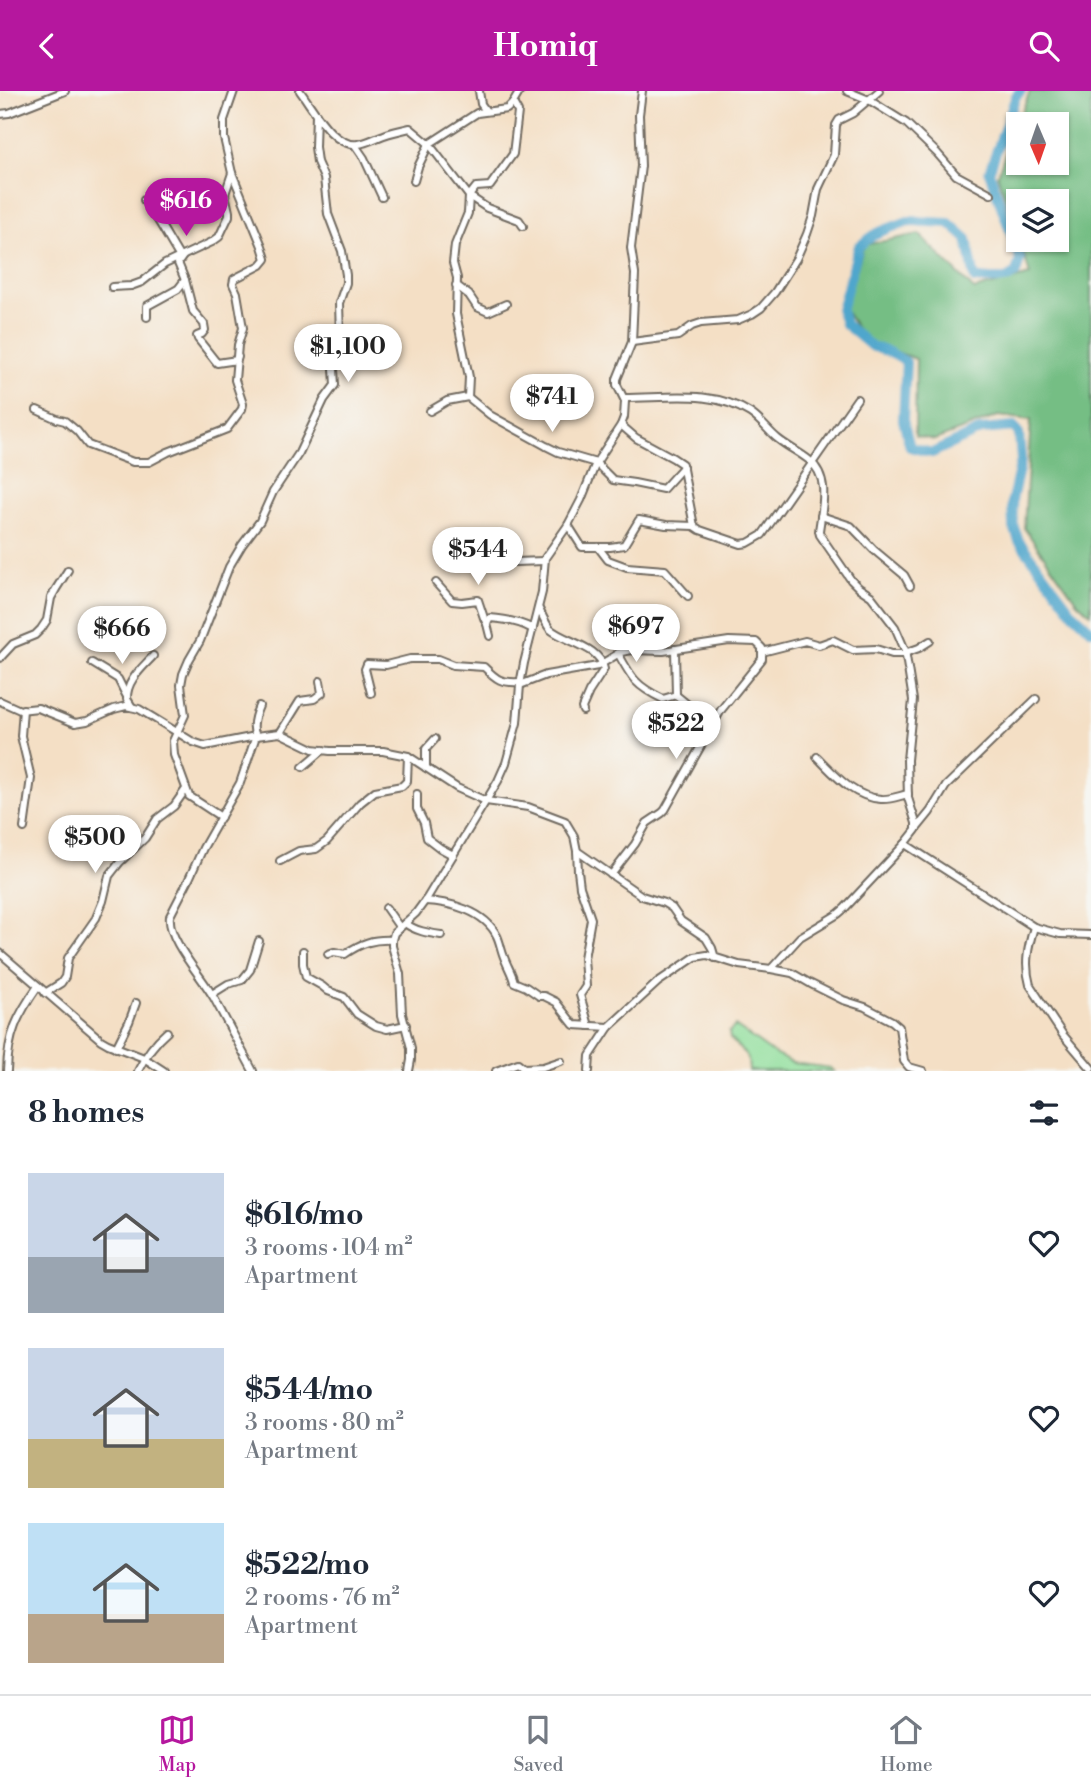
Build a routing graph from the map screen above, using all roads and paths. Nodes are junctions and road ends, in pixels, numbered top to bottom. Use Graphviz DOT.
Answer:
graph roads {
  1 [pos="65,91"];
  2 [pos="234,91"];
  3 [pos="300,91"];
  4 [pos="479,91"];
  5 [pos="520,91"];
  6 [pos="642,91"];
  7 [pos="847,91"];
  8 [pos="879,91"];
  9 [pos="869,100"];
  10 [pos="513,103"];
  11 [pos="486,111"];
  12 [pos="0,114"];
  13 [pos="316,114"];
  14 [pos="429,143"];
  15 [pos="355,145"];
  16 [pos="232,173"];
  17 [pos="414,181"];
  18 [pos="991,194"];
  19 [pos="469,196"];
  20 [pos="382,197"];
  21 [pos="144,200"];
  22 [pos="523,226"];
  23 [pos="182,255"];
  24 [pos="185,280"];
  25 [pos="456,285"];
  26 [pos="112,288"];
  27 [pos="506,304"];
  28 [pos="147,317"];
  29 [pos="632,342"];
  30 [pos="234,365"];
  31 [pos="468,397"];
  32 [pos="624,398"];
  33 [pos="857,399"];
  34 [pos="37,410"];
  35 [pos="430,411"];
  36 [pos="621,425"];
  37 [pos="811,462"];
  38 [pos="596,463"];
  39 [pos="683,467"];
  40 [pos="821,516"];
  41 [pos="568,524"];
  42 [pos="694,526"];
  43 [pos="598,547"];
  44 [pos="492,561"];
  45 [pos="544,561"];
  46 [pos="68,570"];
  47 [pos="436,583"];
  48 [pos="910,586"];
  49 [pos="688,596"];
  50 [pos="539,609"];
  51 [pos="488,624"];
  52 [pos="533,629"];
  53 [pos="490,636"];
  54 [pos="930,641"];
  55 [pos="675,649"];
  56 [pos="762,652"];
  57 [pos="618,653"];
  58 [pos="906,653"];
  59 [pos="153,656"];
  60 [pos="0,657"];
  61 [pos="92,663"];
  62 [pos="603,663"];
  63 [pos="320,681"];
  64 [pos="520,683"];
  65 [pos="371,693"];
  66 [pos="126,695"];
  67 [pos="676,695"];
  68 [pos="1036,699"];
  69 [pos="0,701"];
  70 [pos="687,704"];
  71 [pos="132,706"];
  72 [pos="259,706"];
  73 [pos="23,709"];
  74 [pos="583,711"];
  75 [pos="176,732"];
  76 [pos="280,733"];
  77 [pos="256,736"];
  78 [pos="435,739"];
  79 [pos="323,750"];
  80 [pos="408,756"];
  81 [pos="817,757"];
  82 [pos="303,767"];
  83 [pos="426,768"];
  84 [pos="186,789"];
  85 [pos="908,793"];
  86 [pos="417,794"];
  87 [pos="486,801"];
  88 [pos="221,817"];
  89 [pos="24,828"];
  90 [pos="916,830"];
  91 [pos="905,844"];
  92 [pos="577,851"];
  93 [pos="453,855"];
  94 [pos="280,861"];
  95 [pos="611,876"];
  96 [pos="425,901"];
  97 [pos="386,908"];
  98 [pos="402,925"];
  99 [pos="1034,927"];
  100 [pos="441,935"];
  101 [pos="1091,935"];
  102 [pos="392,940"];
  103 [pos="259,941"];
  104 [pos="303,951"];
  105 [pos="0,953"];
  106 [pos="328,954"];
  107 [pos="715,958"];
  108 [pos="771,969"];
  109 [pos="38,986"];
  110 [pos="45,993"];
  111 [pos="212,994"];
  112 [pos="136,1003"];
  113 [pos="406,1025"];
  114 [pos="589,1026"];
  115 [pos="609,1027"];
  116 [pos="167,1033"];
  117 [pos="117,1048"];
  118 [pos="144,1058"];
  119 [pos="561,1061"];
  120 [pos="1091,1068"];
  121 [pos="6,1071"];
  122 [pos="138,1071"];
  123 [pos="164,1071"];
  124 [pos="253,1071"];
  125 [pos="409,1071"];
  126 [pos="496,1071"];
  127 [pos="589,1071"];
  128 [pos="923,1071"];
  1 -- 12 [label="street"];
  2 -- 16 [label="street"];
  3 -- 13 [label="street"];
  4 -- 11 [label="street"];
  5 -- 10 [label="street"];
  6 -- 29 [label="street"];
  7 -- 9 [label="street"];
  8 -- 9 [label="street"];
  9 -- 18 [label="street"];
  9 -- 29 [label="street"];
  10 -- 11 [label="street"];
  10 -- 19 [label="street"];
  11 -- 14 [label="street"];
  13 -- 15 [label="street"];
  13 -- 75 [label="street"];
  14 -- 15 [label="street"];
  14 -- 17 [label="street"];
  14 -- 19 [label="street"];
  15 -- 20 [label="street"];
  16 -- 23 [label="street"];
  16 -- 30 [label="street"];
  19 -- 22 [label="street"];
  19 -- 25 [label="street"];
  21 -- 23 [label="street"];
  23 -- 24 [label="street"];
  23 -- 26 [label="street"];
  24 -- 28 [label="street"];
  24 -- 30 [label="street"];
  25 -- 27 [label="street"];
  25 -- 31 [label="street"];
  29 -- 32 [label="street"];
  30 -- 34 [label="street"];
  31 -- 35 [label="street"];
  31 -- 38 [label="street"];
  32 -- 36 [label="street"];
  32 -- 37 [label="street"];
  33 -- 37 [label="street"];
  36 -- 38 [label="street"];
  36 -- 39 [label="street"];
  37 -- 40 [label="street"];
  37 -- 42 [label="street"];
  38 -- 39 [label="street"];
  38 -- 41 [label="street"];
  39 -- 42 [label="street"];
  40 -- 48 [label="street"];
  40 -- 58 [label="street"];
  41 -- 43 [label="street"];
  41 -- 45 [label="street"];
  42 -- 43 [label="street"];
  43 -- 49 [label="street"];
  44 -- 45 [label="street"];
  45 -- 50 [label="street"];
  46 -- 60 [label="street"];
  47 -- 51 [label="street"];
  50 -- 52 [label="street"];
  50 -- 62 [label="street"];
  51 -- 52 [label="street"];
  51 -- 53 [label="street"];
  52 -- 64 [label="street"];
  54 -- 58 [label="street"];
  55 -- 56 [label="street"];
  55 -- 57 [label="street"];
  55 -- 67 [label="street"];
  56 -- 58 [label="street"];
  56 -- 95 [label="street"];
  57 -- 62 [label="street"];
  57 -- 67 [label="street"];
  58 -- 85 [label="street"];
  59 -- 66 [label="street"];
  61 -- 66 [label="street"];
  62 -- 64 [label="street"];
  62 -- 74 [label="street"];
  63 -- 76 [label="street"];
  64 -- 65 [label="street"];
  64 -- 87 [label="street"];
  66 -- 71 [label="street"];
  67 -- 70 [label="street"];
  68 -- 90 [label="street"];
  69 -- 73 [label="street"];
  71 -- 73 [label="street"];
  71 -- 75 [label="street"];
  72 -- 77 [label="street"];
  73 -- 89 [label="street"];
  75 -- 77 [label="street"];
  75 -- 84 [label="street"];
  76 -- 77 [label="street"];
  76 -- 79 [label="street"];
  77 -- 88 [label="street"];
  78 -- 83 [label="street"];
  79 -- 80 [label="street"];
  79 -- 82 [label="street"];
  80 -- 83 [label="street"];
  80 -- 94 [label="street"];
  81 -- 85 [label="street"];
  83 -- 87 [label="street"];
  84 -- 88 [label="street"];
  84 -- 110 [label="street"];
  85 -- 90 [label="street"];
  86 -- 93 [label="street"];
  87 -- 92 [label="street"];
  87 -- 93 [label="street"];
  88 -- 111 [label="street"];
  90 -- 91 [label="street"];
  91 -- 99 [label="street"];
  91 -- 108 [label="street"];
  92 -- 95 [label="street"];
  92 -- 114 [label="street"];
  93 -- 96 [label="street"];
  95 -- 107 [label="street"];
  96 -- 98 [label="street"];
  96 -- 114 [label="street"];
  97 -- 98 [label="street"];
  98 -- 100 [label="street"];
  98 -- 102 [label="street"];
  99 -- 101 [label="street"];
  99 -- 120 [label="street"];
  102 -- 106 [label="street"];
  102 -- 113 [label="street"];
  103 -- 111 [label="street"];
  104 -- 113 [label="street"];
  105 -- 109 [label="street"];
  107 -- 108 [label="street"];
  107 -- 115 [label="street"];
  108 -- 128 [label="street"];
  109 -- 110 [label="street"];
  109 -- 121 [label="street"];
  110 -- 117 [label="street"];
  111 -- 124 [label="street"];
  112 -- 117 [label="street"];
  113 -- 125 [label="street"];
  114 -- 115 [label="street"];
  115 -- 127 [label="street"];
  116 -- 118 [label="street"];
  117 -- 118 [label="street"];
  118 -- 122 [label="street"];
  118 -- 123 [label="street"];
  119 -- 126 [label="street"];
}
